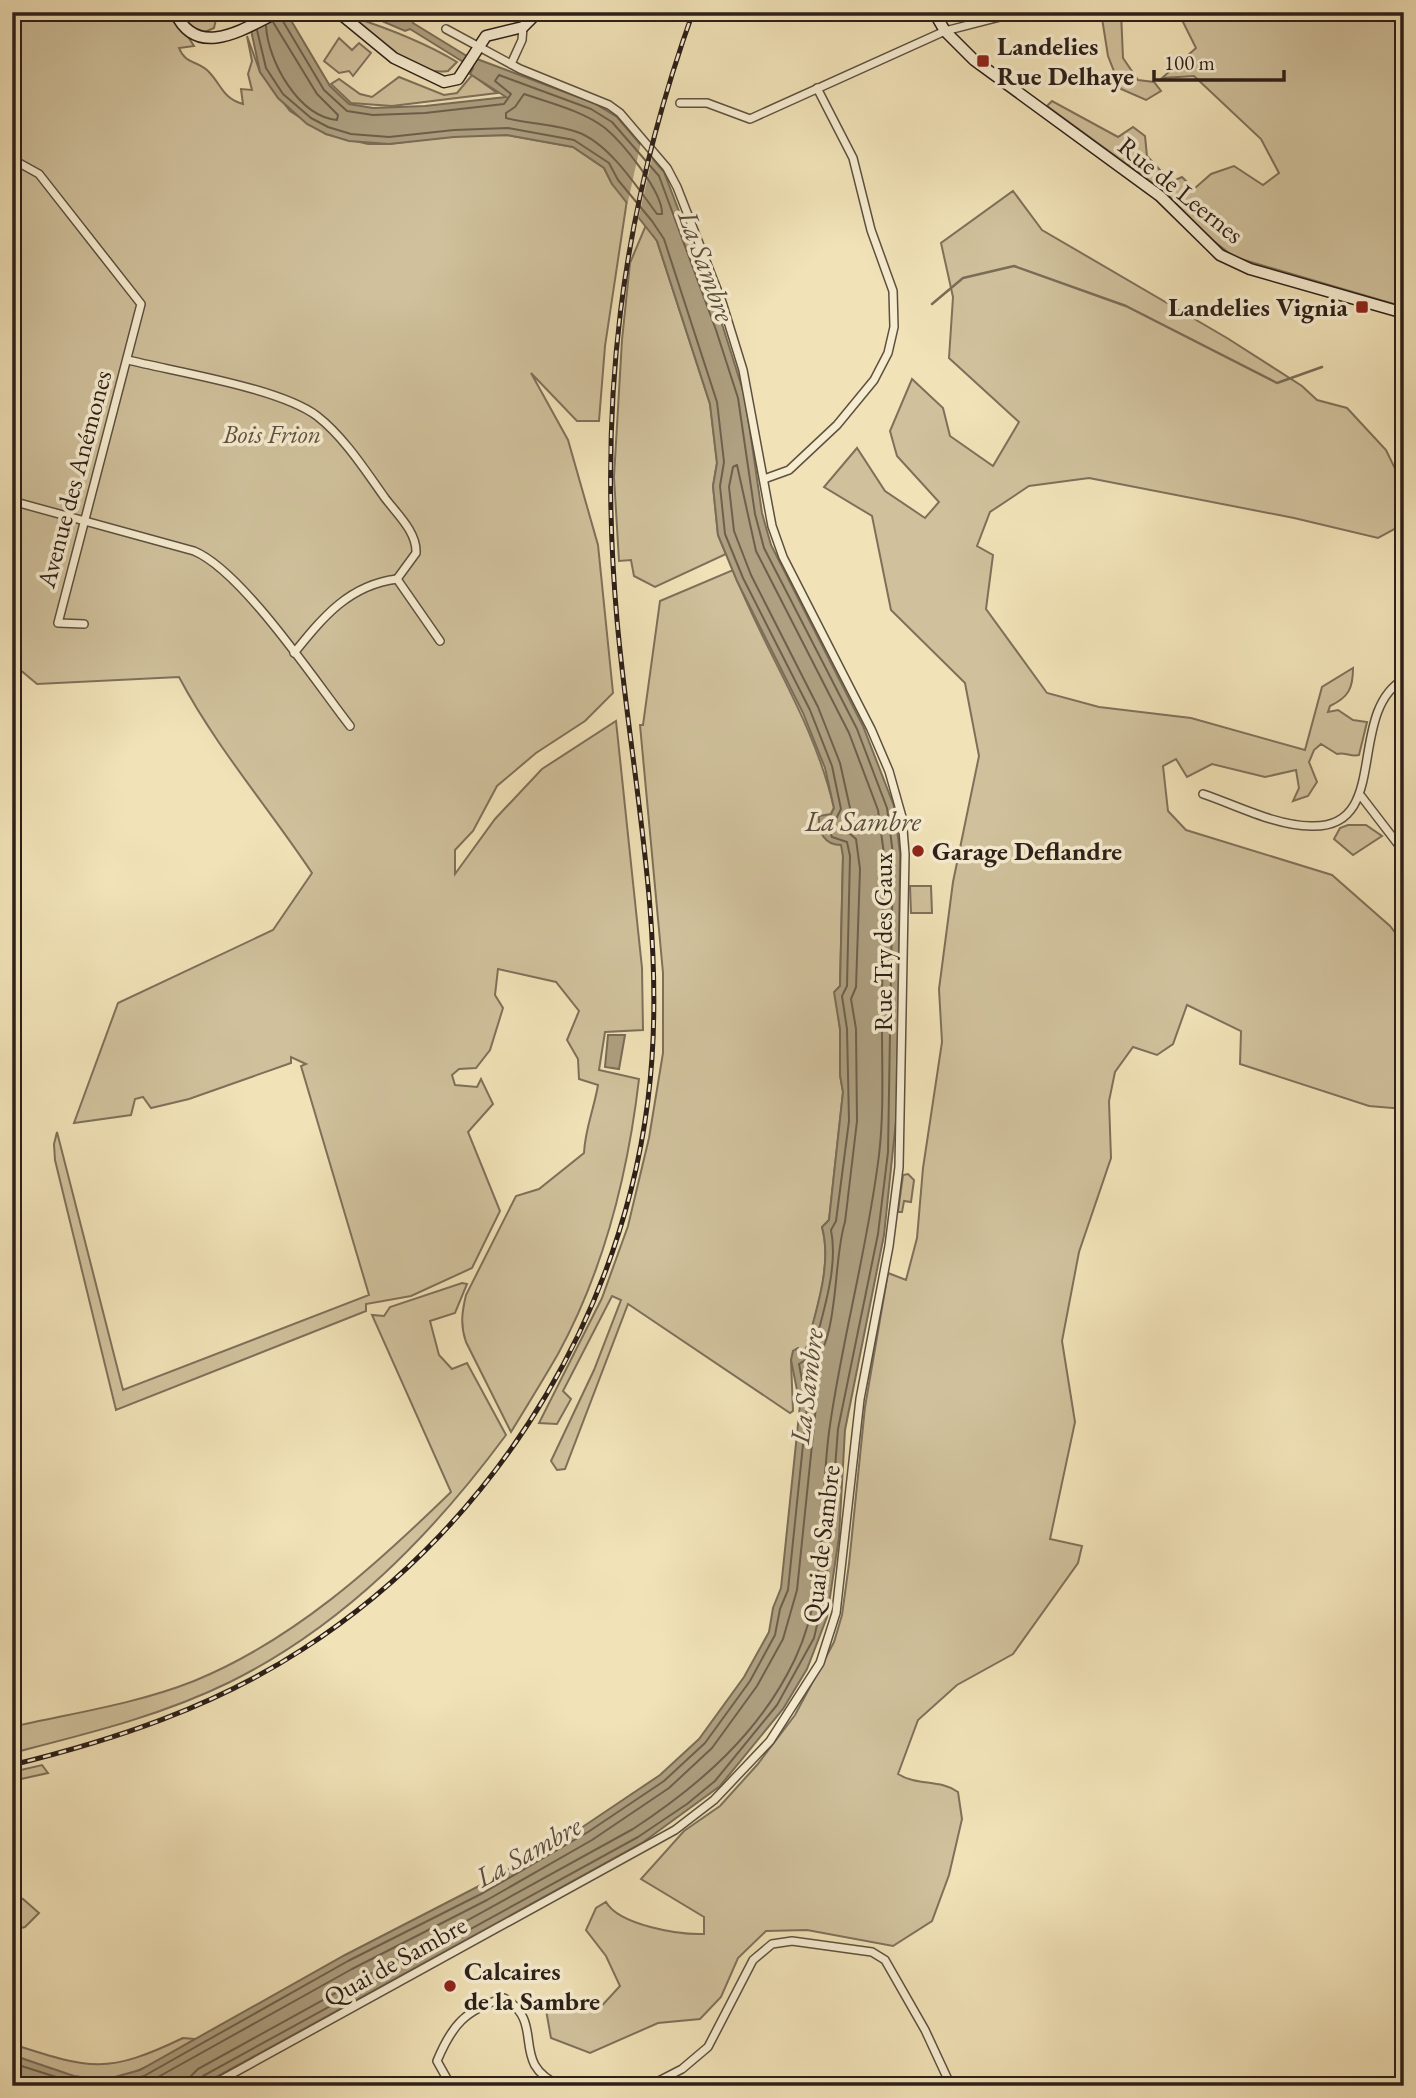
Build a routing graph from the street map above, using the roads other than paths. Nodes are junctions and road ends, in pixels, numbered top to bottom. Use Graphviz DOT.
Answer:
graph roads {
  1 [pos="175,12"];
  2 [pos="278,12"];
  3 [pos="338,12"];
  4 [pos="538,12"];
  5 [pos="934,12"];
  6 [pos="1019,12"];
  7 [pos="523,27"];
  8 [pos="446,29"];
  9 [pos="945,31"];
  10 [pos="478,47"];
  11 [pos="511,64"];
  12 [pos="817,88"];
  13 [pos="680,103"];
  14 [pos="12,159"];
  15 [pos="1404,313"];
  16 [pos="128,360"];
  17 [pos="764,478"];
  18 [pos="12,501"];
  19 [pos="84,521"];
  20 [pos="397,579"];
  21 [pos="84,624"];
  22 [pos="440,641"];
  23 [pos="294,653"];
  24 [pos="1404,679"];
  25 [pos="350,726"];
  26 [pos="1203,794"];
  27 [pos="1361,796"];
  28 [pos="1404,852"];
  29 [pos="892,1225"];
  30 [pos="211,2086"];
  31 [pos="451,2086"];
  32 [pos="561,2086"];
  33 [pos="649,2086"];
  34 [pos="951,2086"];
  1 -- 2 [label="street"];
  3 -- 10 [label="street"];
  4 -- 7 [label="street"];
  5 -- 9 [label="street, Rue de Leernes"];
  6 -- 9 [label="street"];
  7 -- 10 [label="street"];
  7 -- 11 [label="street"];
  8 -- 10 [label="street, Rue Try des Gaux"];
  9 -- 12 [label="street"];
  9 -- 15 [label="street, Rue de Leernes"];
  10 -- 11 [label="street, Rue Try des Gaux"];
  11 -- 17 [label="street, Rue Try des Gaux"];
  12 -- 13 [label="street"];
  12 -- 17 [label="street"];
  14 -- 16 [label="street, Avenue des Anémones"];
  16 -- 19 [label="street, Avenue des Anémones"];
  16 -- 20 [label="street"];
  17 -- 29 [label="street, Rue Try des Gaux"];
  18 -- 19 [label="street"];
  19 -- 21 [label="street, Avenue des Anémones"];
  19 -- 23 [label="street"];
  20 -- 22 [label="street"];
  20 -- 23 [label="street"];
  23 -- 25 [label="street"];
  24 -- 27 [label="street"];
  26 -- 27 [label="street"];
  27 -- 28 [label="street"];
  29 -- 30 [label="street, Quai de Sambre"];
  31 -- 32 [label="street"];
  33 -- 34 [label="street"];
}
